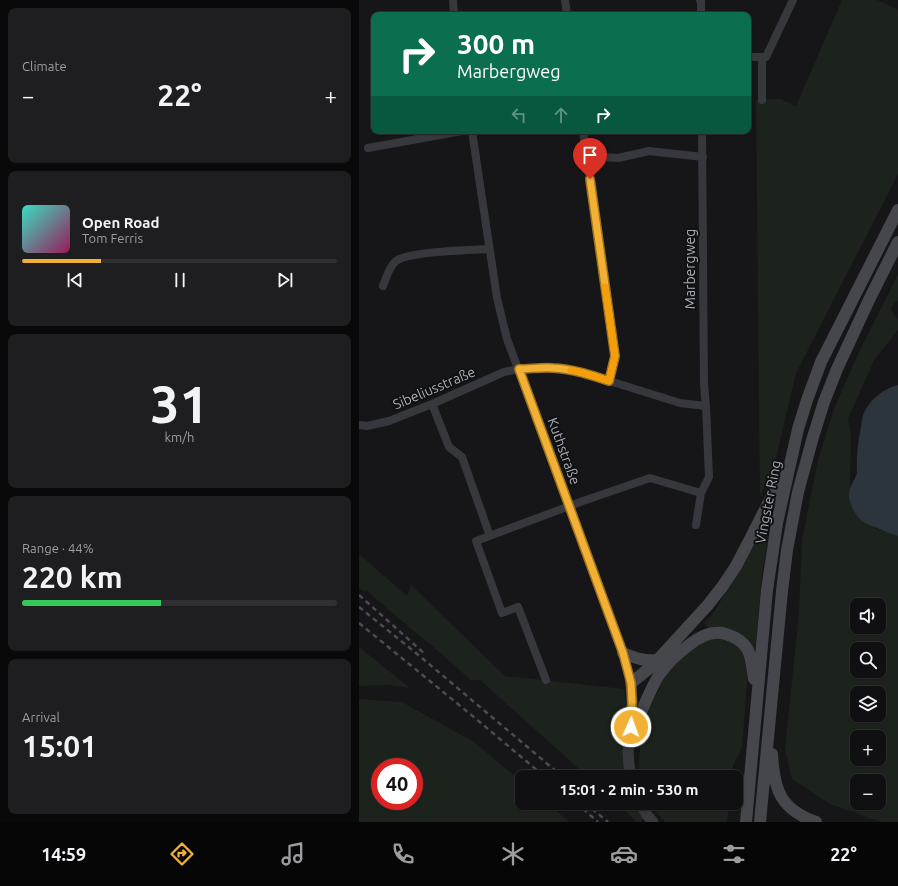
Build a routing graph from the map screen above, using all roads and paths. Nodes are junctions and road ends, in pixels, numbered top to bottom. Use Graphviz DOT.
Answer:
graph roads {
  1 [pos="453,0"];
  2 [pos="565,0"];
  3 [pos="700,0"];
  4 [pos="793,0"];
  5 [pos="454,12"];
  6 [pos="567,12"];
  7 [pos="701,12"];
  8 [pos="751,57"];
  9 [pos="762,57"];
  10 [pos="762,100"];
  11 [pos="445,134"];
  12 [pos="472,134"];
  13 [pos="583,134"];
  14 [pos="702,134"];
  15 [pos="368,148"];
  16 [pos="587,156"];
  17 [pos="703,156"];
  18 [pos="898,210"];
  19 [pos="898,242"];
  20 [pos="489,249"];
  21 [pos="383,286"];
  22 [pos="519,369"];
  23 [pos="609,381"];
  24 [pos="432,404"];
  25 [pos="706,406"];
  26 [pos="359,425"];
  27 [pos="793,454"];
  28 [pos="701,493"];
  29 [pos="569,506"];
  30 [pos="696,525"];
  31 [pos="490,536"];
  32 [pos="623,653"];
  33 [pos="657,660"];
  34 [pos="659,675"];
  35 [pos="546,680"];
  36 [pos="631,683"];
  37 [pos="757,698"];
  38 [pos="770,717"];
  39 [pos="630,740"];
  40 [pos="630,770"];
  41 [pos="644,810"];
  42 [pos="653,822"];
  43 [pos="746,822"];
  44 [pos="760,822"];
  45 [pos="816,822"];
  1 -- 5 [label="street"];
  2 -- 6 [label="street"];
  3 -- 7 [label="street"];
  4 -- 9 [label="street"];
  8 -- 9 [label="street"];
  9 -- 10 [label="street"];
  11 -- 15 [label="street"];
  12 -- 20 [label="street, Kuthstraße"];
  13 -- 16 [label="street"];
  14 -- 17 [label="street, Marbergweg"];
  16 -- 17 [label="street"];
  16 -- 23 [label="street"];
  17 -- 25 [label="street, Marbergweg"];
  18 -- 27 [label="main road, Vingster Ring"];
  19 -- 38 [label="main road, Vingster Ring"];
  20 -- 21 [label="street"];
  20 -- 22 [label="street, Kuthstraße"];
  22 -- 23 [label="street"];
  22 -- 24 [label="street, Sibeliusstraße"];
  22 -- 29 [label="street, Kuthstraße"];
  23 -- 25 [label="street"];
  24 -- 26 [label="street, Sibeliusstraße"];
  24 -- 31 [label="street"];
  25 -- 28 [label="street, Marbergweg"];
  27 -- 33 [label="main road"];
  27 -- 37 [label="main road, Vingster Ring"];
  28 -- 29 [label="street"];
  28 -- 30 [label="street, Marbergweg"];
  29 -- 31 [label="street"];
  29 -- 32 [label="street, Kuthstraße"];
  31 -- 35 [label="street"];
  32 -- 33 [label="main road"];
  32 -- 36 [label="street, Kuthstraße"];
  33 -- 36 [label="main road"];
  34 -- 36 [label="main road"];
  34 -- 37 [label="main road"];
  34 -- 39 [label="main road"];
  36 -- 39 [label="street, Kuthstraße"];
  37 -- 43 [label="main road, Vingster Ring"];
  38 -- 44 [label="main road, Vingster Ring"];
  38 -- 45 [label="main road"];
  39 -- 40 [label="street, Kuthstraße"];
  41 -- 42 [label="street"];
}
